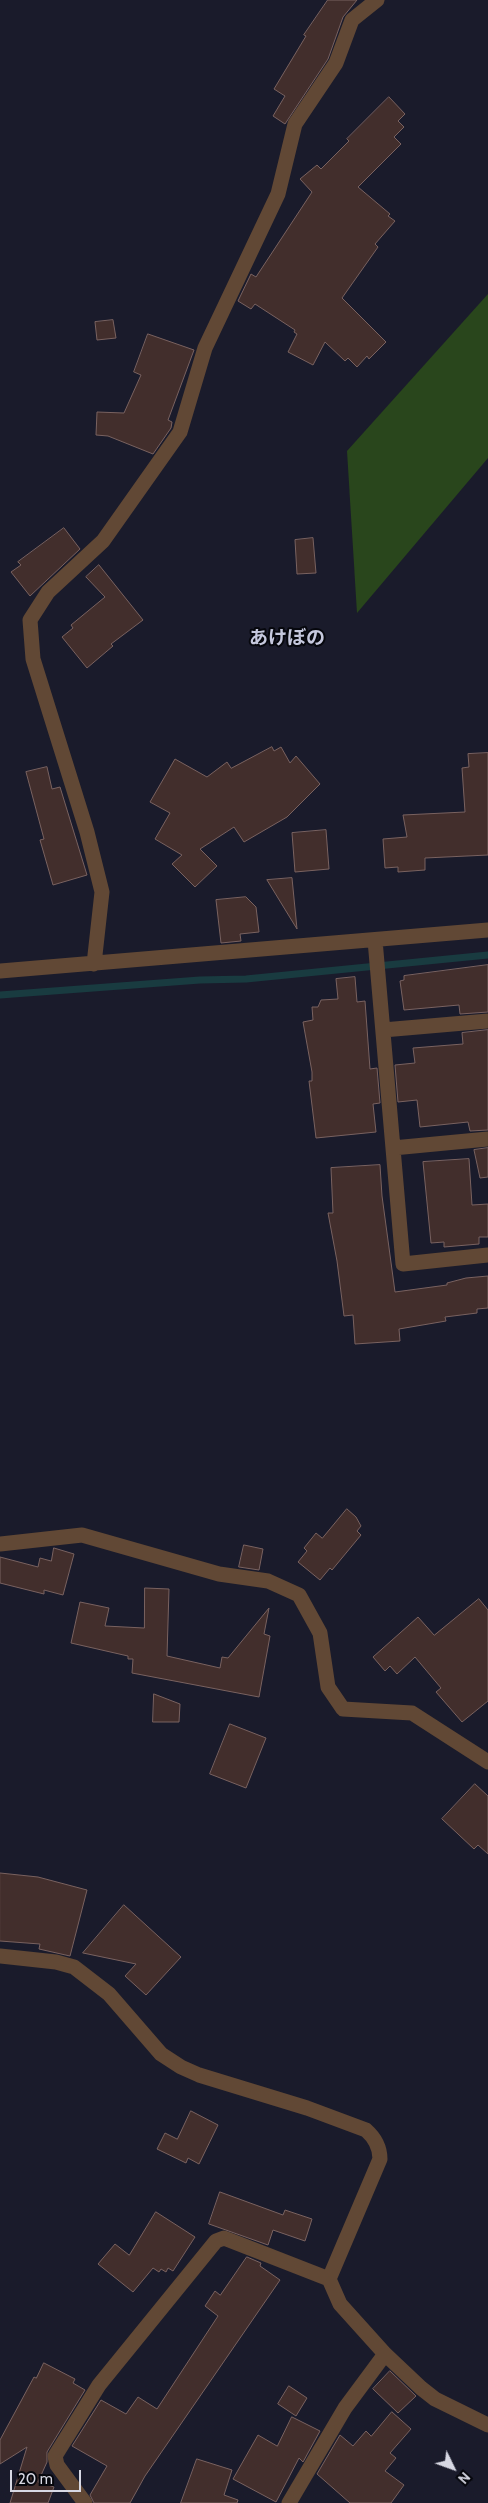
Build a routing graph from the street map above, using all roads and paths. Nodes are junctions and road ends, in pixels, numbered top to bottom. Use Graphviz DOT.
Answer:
graph roads {
  1 [pos="376,0"];
  2 [pos="488,930"];
  3 [pos="375,945"];
  4 [pos="94,964"];
  5 [pos="0,971"];
  6 [pos="488,1021"];
  7 [pos="383,1030"];
  8 [pos="488,1139"];
  9 [pos="393,1148"];
  10 [pos="488,1255"];
  11 [pos="0,1544"];
  12 [pos="488,1762"];
  13 [pos="0,1956"];
  14 [pos="329,2279"];
  15 [pos="385,2354"];
  16 [pos="488,2425"];
  17 [pos="85,2503"];
  18 [pos="289,2503"];
  1 -- 4 [label="street"];
  2 -- 3 [label="street"];
  3 -- 4 [label="street"];
  3 -- 7 [label="street"];
  4 -- 5 [label="street"];
  6 -- 7 [label="street"];
  7 -- 9 [label="street"];
  8 -- 9 [label="street"];
  9 -- 10 [label="street"];
  11 -- 12 [label="street"];
  13 -- 14 [label="street"];
  14 -- 15 [label="street"];
  14 -- 17 [label="street"];
  15 -- 16 [label="street"];
  15 -- 18 [label="street"];
}
